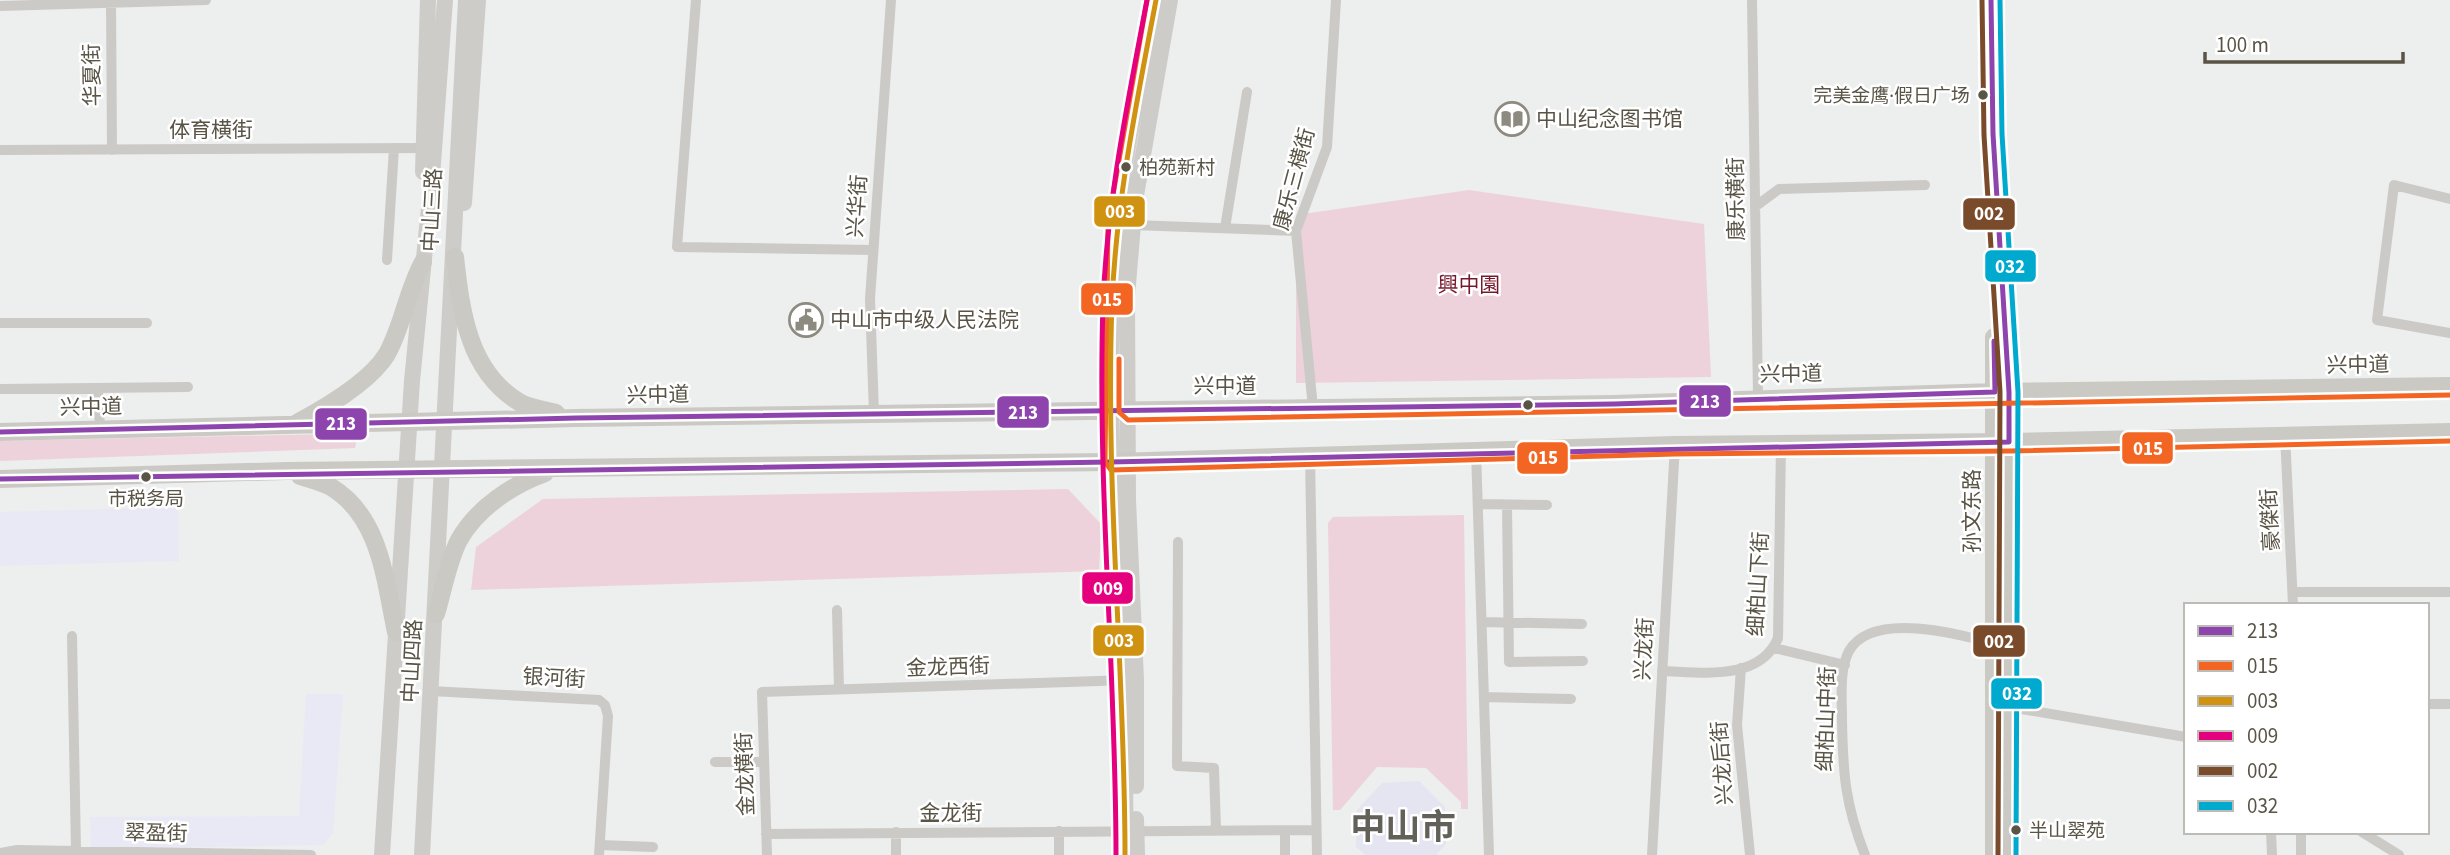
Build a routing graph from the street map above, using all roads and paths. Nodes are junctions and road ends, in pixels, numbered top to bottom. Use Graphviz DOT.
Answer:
graph roads {
  1 [pos="206,0"];
  2 [pos="428,0"];
  3 [pos="445,0"];
  4 [pos="466,0"];
  5 [pos="478,0"];
  6 [pos="696,0"];
  7 [pos="891,0"];
  8 [pos="1156,0"];
  9 [pos="1170,0"];
  10 [pos="1336,0"];
  11 [pos="1752,0"];
  12 [pos="1980,0"];
  13 [pos="1991,0"];
  14 [pos="110,2"];
  15 [pos="0,6"];
  16 [pos="1247,92"];
  17 [pos="394,148"];
  18 [pos="423,148"];
  19 [pos="0,150"];
  20 [pos="112,150"];
  21 [pos="1926,185"];
  22 [pos="2450,199"];
  23 [pos="1756,206"];
  24 [pos="1133,225"];
  25 [pos="1225,228"];
  26 [pos="1296,230"];
  27 [pos="873,250"];
  28 [pos="387,260"];
  29 [pos="452,260"];
  30 [pos="423,262"];
  31 [pos="0,323"];
  32 [pos="147,323"];
  33 [pos="2450,333"];
  34 [pos="2450,386"];
  35 [pos="188,387"];
  36 [pos="0,388"];
  37 [pos="98,388"];
  38 [pos="2002,392"];
  39 [pos="1758,397"];
  40 [pos="1313,408"];
  41 [pos="1121,412"];
  42 [pos="874,414"];
  43 [pos="576,418"];
  44 [pos="446,422"];
  45 [pos="409,424"];
  46 [pos="293,425"];
  47 [pos="100,430"];
  48 [pos="0,432"];
  49 [pos="2450,432"];
  50 [pos="2285,434"];
  51 [pos="2002,442"];
  52 [pos="1781,444"];
  53 [pos="1675,446"];
  54 [pos="1476,451"];
  55 [pos="1310,456"];
  56 [pos="1122,461"];
  57 [pos="561,468"];
  58 [pos="405,470"];
  59 [pos="444,470"];
  60 [pos="287,471"];
  61 [pos="0,478"];
  62 [pos="1478,504"];
  63 [pos="1507,505"];
  64 [pos="1547,505"];
  65 [pos="1178,542"];
  66 [pos="2293,592"];
  67 [pos="2450,592"];
  68 [pos="2293,603"];
  69 [pos="837,610"];
  70 [pos="436,614"];
  71 [pos="1482,622"];
  72 [pos="1508,622"];
  73 [pos="1582,624"];
  74 [pos="396,632"];
  75 [pos="72,636"];
  76 [pos="1995,643"];
  77 [pos="1774,648"];
  78 [pos="1583,661"];
  79 [pos="1845,665"];
  80 [pos="1741,668"];
  81 [pos="1662,671"];
  82 [pos="1130,680"];
  83 [pos="839,689"];
  84 [pos="431,691"];
  85 [pos="762,692"];
  86 [pos="1484,697"];
  87 [pos="1571,699"];
  88 [pos="2429,704"];
  89 [pos="2450,704"];
  90 [pos="2010,707"];
  91 [pos="2184,737"];
  92 [pos="715,762"];
  93 [pos="764,762"];
  94 [pos="1131,830"];
  95 [pos="1216,830"];
  96 [pos="1316,830"];
  97 [pos="1059,831"];
  98 [pos="1285,831"];
  99 [pos="896,832"];
  100 [pos="766,834"];
  101 [pos="2271,834"];
  102 [pos="2301,834"];
  103 [pos="2365,834"];
  104 [pos="653,847"];
  105 [pos="599,850"];
  106 [pos="76,851"];
  107 [pos="0,853"];
  108 [pos="311,855"];
  109 [pos="382,855"];
  110 [pos="422,855"];
  111 [pos="766,855"];
  112 [pos="896,855"];
  113 [pos="1059,855"];
  114 [pos="1125,855"];
  115 [pos="1137,855"];
  116 [pos="1285,855"];
  117 [pos="1317,855"];
  118 [pos="1489,855"];
  119 [pos="1652,855"];
  120 [pos="1750,855"];
  121 [pos="1865,855"];
  122 [pos="1994,855"];
  123 [pos="2007,855"];
  124 [pos="2272,855"];
  125 [pos="2301,855"];
  126 [pos="2399,855"];
  1 -- 14 [label="street"];
  2 -- 18 [label="main road, 中山三路"];
  3 -- 30 [label="main road, 中山三路"];
  4 -- 29 [label="main road, 中山三路"];
  5 -- 29 [label="main road, 中山三路"];
  6 -- 27 [label="street"];
  7 -- 27 [label="street, 兴华街"];
  8 -- 41 [label="main road"];
  9 -- 24 [label="main road"];
  10 -- 26 [label="street, 康乐三横街"];
  11 -- 23 [label="street, 康乐横街"];
  12 -- 38 [label="main road, 孙文东路"];
  13 -- 38 [label="main road, 孙文东路"];
  14 -- 15 [label="street"];
  14 -- 20 [label="street, 华夏街"];
  16 -- 25 [label="street"];
  17 -- 18 [label="street, 体育横街"];
  17 -- 20 [label="street, 体育横街"];
  17 -- 28 [label="street"];
  18 -- 30 [label="main road, 中山三路"];
  19 -- 20 [label="street, 体育横街"];
  21 -- 23 [label="street"];
  22 -- 33 [label="street"];
  23 -- 39 [label="street, 康乐横街"];
  24 -- 25 [label="street"];
  24 -- 41 [label="main road"];
  25 -- 26 [label="street"];
  26 -- 40 [label="street, 康乐三横街"];
  27 -- 42 [label="street, 兴华街"];
  29 -- 43 [label="main road"];
  29 -- 44 [label="main road, 中山三路"];
  30 -- 45 [label="main road, 中山三路"];
  30 -- 46 [label="main road"];
  31 -- 32 [label="street"];
  34 -- 38 [label="main road, 兴中道"];
  35 -- 37 [label="street"];
  36 -- 37 [label="street"];
  37 -- 47 [label="street"];
  38 -- 39 [label="main road, 兴中道"];
  38 -- 51 [label="main road, 孙文东路"];
  39 -- 40 [label="main road, 兴中道"];
  40 -- 41 [label="main road, 兴中道"];
  41 -- 42 [label="main road, 兴中道"];
  41 -- 56 [label="main road"];
  42 -- 43 [label="main road, 兴中道"];
  43 -- 44 [label="main road, 兴中道"];
  44 -- 45 [label="main road, 兴中道"];
  44 -- 59 [label="main road, 中山三路"];
  45 -- 46 [label="main road, 兴中道"];
  45 -- 58 [label="main road, 中山三路"];
  46 -- 47 [label="main road, 兴中道"];
  47 -- 48 [label="main road, 兴中道"];
  49 -- 50 [label="main road"];
  50 -- 51 [label="main road"];
  50 -- 66 [label="street, 豪傑街"];
  51 -- 52 [label="main road"];
  51 -- 76 [label="main road, 孙文东路"];
  51 -- 90 [label="main road, 孙文东路"];
  52 -- 53 [label="main road"];
  52 -- 77 [label="street, 细柏山下街"];
  53 -- 54 [label="main road"];
  53 -- 81 [label="street, 兴龙街"];
  54 -- 55 [label="main road"];
  54 -- 62 [label="street"];
  55 -- 56 [label="main road"];
  55 -- 96 [label="street"];
  56 -- 57 [label="main road"];
  56 -- 82 [label="main road"];
  57 -- 59 [label="main road"];
  57 -- 70 [label="main road"];
  58 -- 59 [label="main road"];
  58 -- 60 [label="main road"];
  58 -- 74 [label="main road, 中山四路"];
  59 -- 70 [label="main road, 中山四路"];
  60 -- 61 [label="main road"];
  60 -- 74 [label="main road"];
  62 -- 63 [label="street"];
  62 -- 71 [label="street"];
  63 -- 64 [label="street"];
  63 -- 72 [label="street"];
  65 -- 95 [label="street"];
  66 -- 67 [label="street"];
  66 -- 68 [label="street, 豪傑街"];
  69 -- 83 [label="street"];
  70 -- 84 [label="main road, 中山四路"];
  71 -- 72 [label="street"];
  71 -- 86 [label="street"];
  72 -- 73 [label="street"];
  72 -- 78 [label="street"];
  74 -- 109 [label="main road, 中山四路"];
  75 -- 106 [label="street"];
  76 -- 79 [label="street, 细柏山中街"];
  76 -- 122 [label="main road, 孙文东路"];
  77 -- 79 [label="street"];
  77 -- 80 [label="street, 细柏山下街"];
  79 -- 121 [label="street, 细柏山中街"];
  80 -- 81 [label="street, 细柏山下街"];
  80 -- 120 [label="street, 兴龙后街"];
  81 -- 119 [label="street, 兴龙街"];
  82 -- 83 [label="street, 金龙西街"];
  82 -- 94 [label="main road"];
  83 -- 85 [label="street, 金龙西街"];
  84 -- 105 [label="street, 银河街"];
  84 -- 110 [label="main road, 中山四路"];
  85 -- 93 [label="street, 金龙横街"];
  86 -- 87 [label="street"];
  86 -- 118 [label="street"];
  88 -- 89 [label="street"];
  90 -- 91 [label="street"];
  90 -- 123 [label="main road, 孙文东路"];
  92 -- 93 [label="street"];
  93 -- 100 [label="street, 金龙横街"];
  94 -- 95 [label="street, 金龙街"];
  94 -- 97 [label="street, 金龙街"];
  94 -- 114 [label="main road"];
  94 -- 115 [label="main road"];
  95 -- 98 [label="street, 金龙街"];
  96 -- 98 [label="street, 金龙街"];
  96 -- 117 [label="street"];
  97 -- 99 [label="street, 金龙街"];
  97 -- 113 [label="street"];
  98 -- 116 [label="street"];
  99 -- 100 [label="street, 金龙街"];
  99 -- 112 [label="street"];
  100 -- 111 [label="street, 金龙横街"];
  101 -- 124 [label="street"];
  102 -- 125 [label="street"];
  103 -- 126 [label="street"];
  104 -- 105 [label="street"];
  106 -- 107 [label="street, 翠盈街"];
  106 -- 108 [label="street, 翠盈街"];
}
